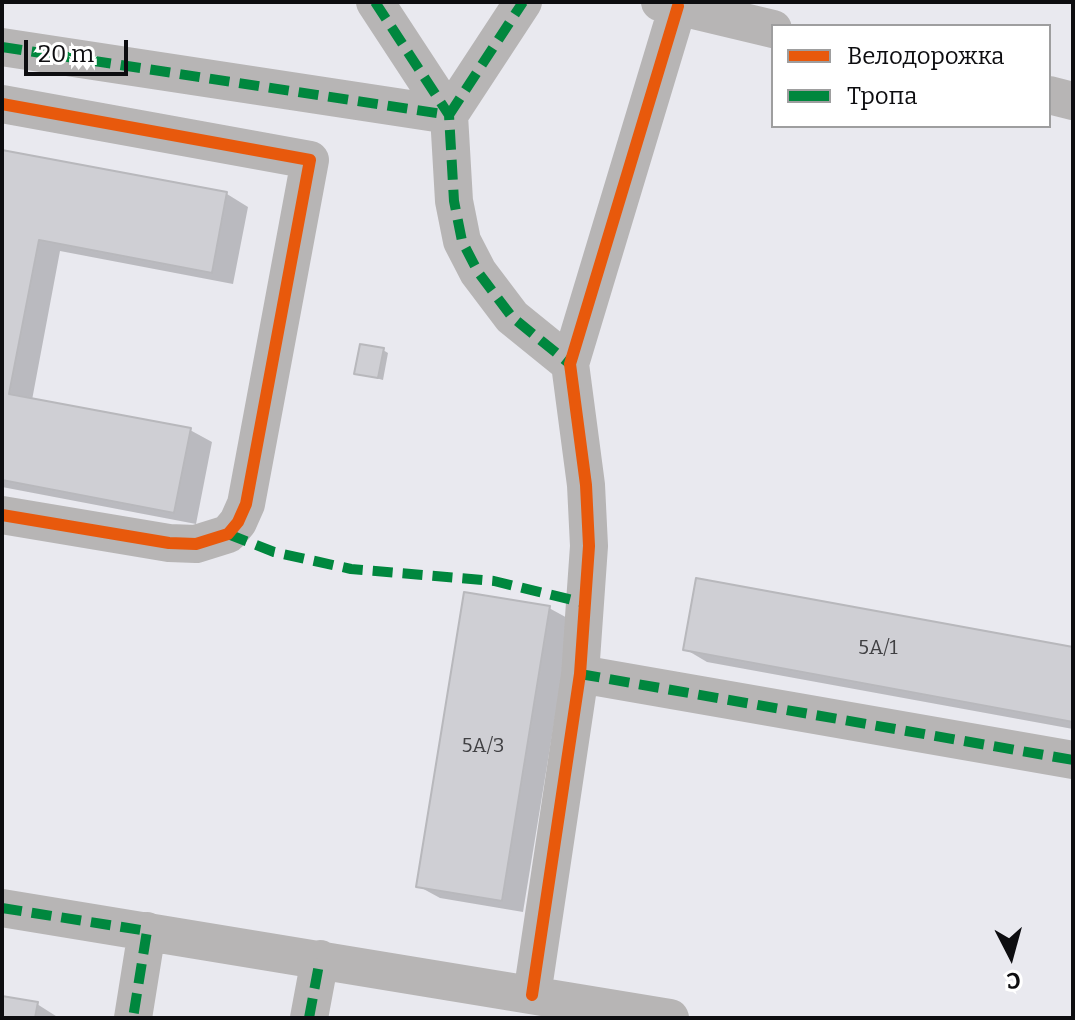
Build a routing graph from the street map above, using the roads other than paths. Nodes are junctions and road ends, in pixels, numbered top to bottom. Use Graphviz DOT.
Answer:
graph roads {
  1 [pos="375,2"];
  2 [pos="523,2"];
  3 [pos="669,4"];
  4 [pos="771,29"];
  5 [pos="2,47"];
  6 [pos="1051,96"];
  7 [pos="1073,101"];
  8 [pos="2,104"];
  9 [pos="449,115"];
  10 [pos="570,364"];
  11 [pos="2,515"];
  12 [pos="580,674"];
  13 [pos="1073,760"];
  14 [pos="2,908"];
  15 [pos="147,931"];
  16 [pos="320,959"];
  17 [pos="532,995"];
  18 [pos="133,1018"];
  19 [pos="309,1018"];
  20 [pos="670,1018"];
  1 -- 9 [label="street"];
  2 -- 9 [label="street"];
  3 -- 4 [label="street"];
  3 -- 10 [label="street"];
  5 -- 9 [label="street"];
  6 -- 7 [label="street"];
  8 -- 11 [label="street"];
  9 -- 10 [label="street"];
  10 -- 12 [label="street"];
  12 -- 13 [label="street"];
  12 -- 17 [label="street"];
  14 -- 15 [label="street"];
  15 -- 16 [label="street"];
  15 -- 18 [label="street"];
  16 -- 17 [label="street"];
  16 -- 19 [label="street"];
  17 -- 20 [label="street"];
}
